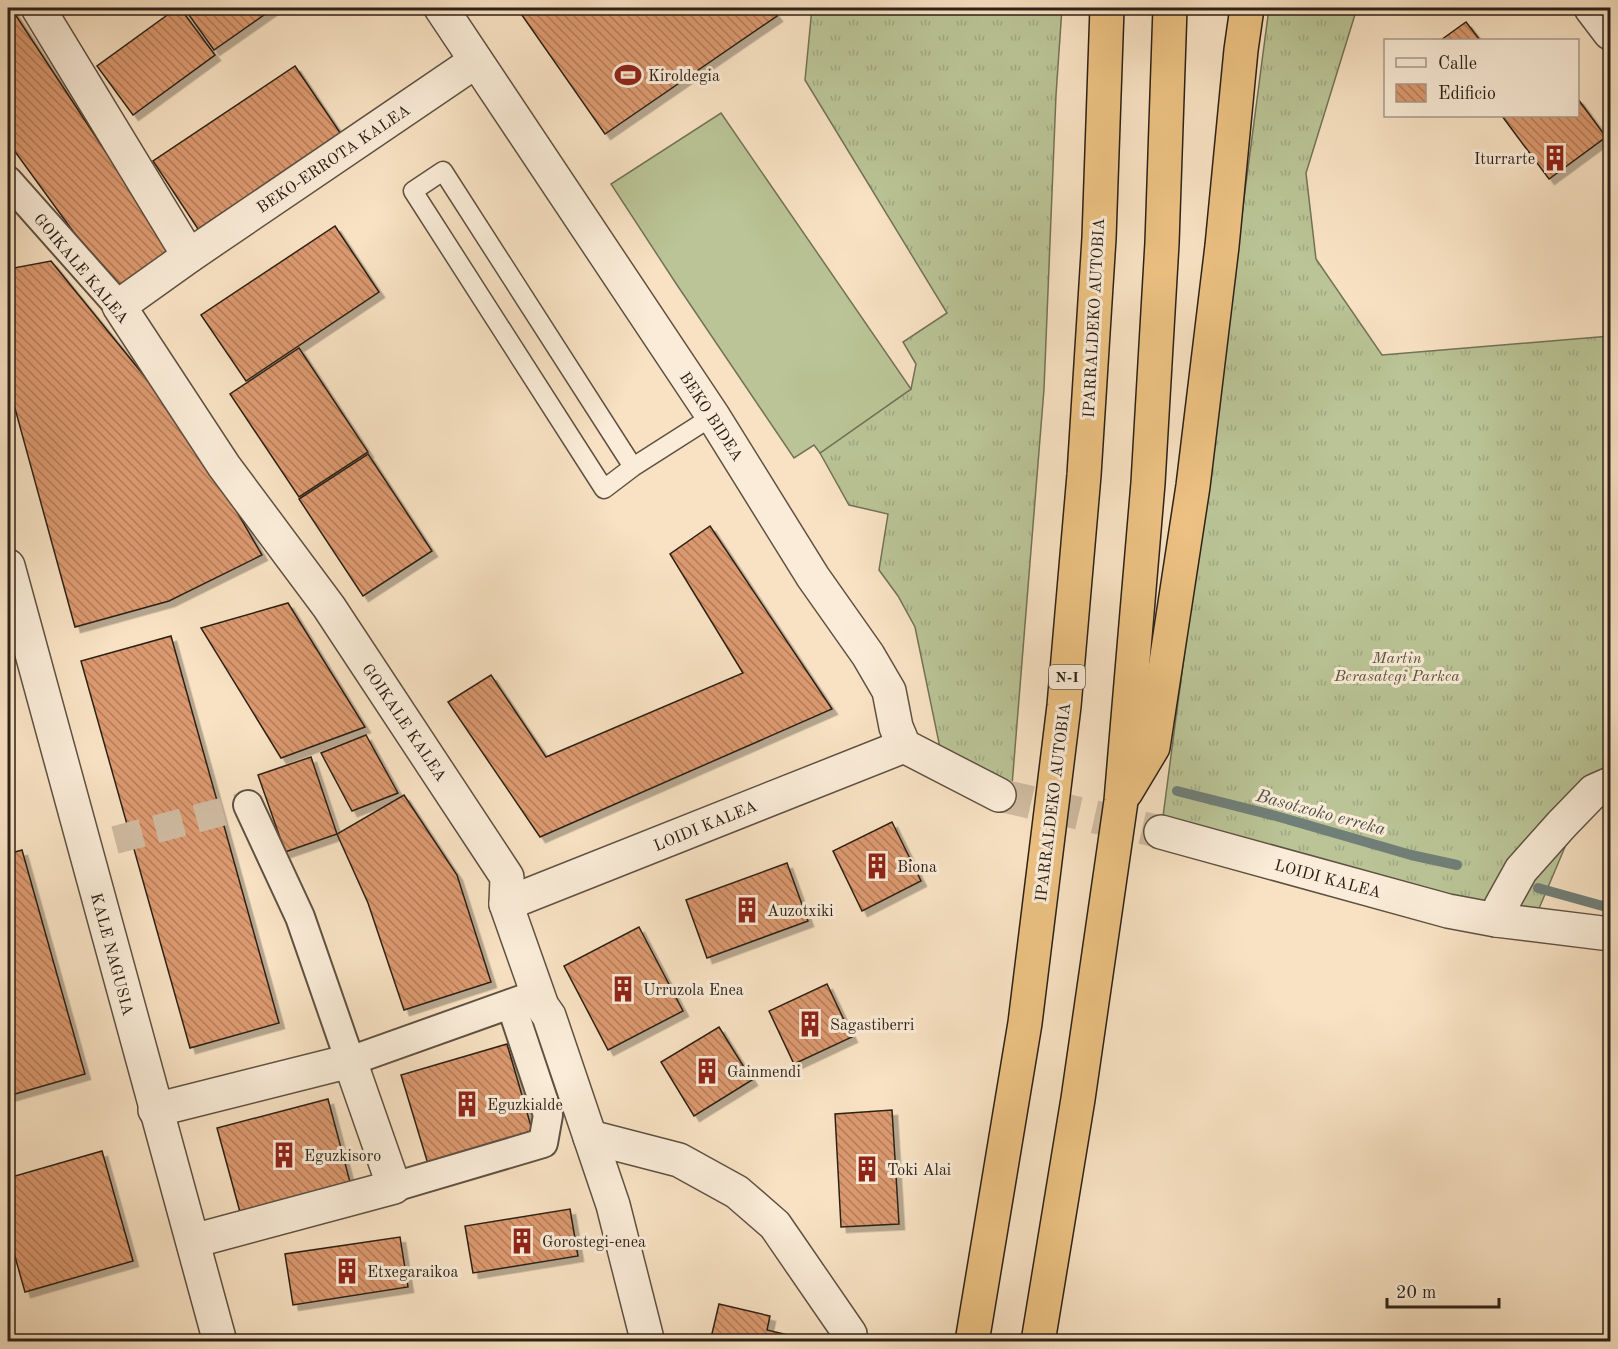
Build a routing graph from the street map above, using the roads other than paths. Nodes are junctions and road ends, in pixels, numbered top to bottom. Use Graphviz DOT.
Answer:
graph roads {
  1 [pos="38,8"];
  2 [pos="441,8"];
  3 [pos="1107,8"];
  4 [pos="1170,8"];
  5 [pos="1246,8"];
  6 [pos="1591,8"];
  7 [pos="1611,33"];
  8 [pos="476,61"];
  9 [pos="8,180"];
  10 [pos="189,256"];
  11 [pos="119,306"];
  12 [pos="713,416"];
  13 [pos="633,467"];
  14 [pos="8,566"];
  15 [pos="904,746"];
  16 [pos="1611,784"];
  17 [pos="999,795"];
  18 [pos="1121,801"];
  19 [pos="248,805"];
  20 [pos="1161,832"];
  21 [pos="506,904"];
  22 [pos="1496,920"];
  23 [pos="1611,934"];
  24 [pos="524,999"];
  25 [pos="350,1061"];
  26 [pos="155,1110"];
  27 [pos="590,1137"];
  28 [pos="394,1187"];
  29 [pos="193,1241"];
  30 [pos="219,1341"];
  31 [pos="646,1341"];
  32 [pos="848,1341"];
  33 [pos="972,1341"];
  34 [pos="1038,1341"];
  1 -- 10 [label="street"];
  2 -- 8 [label="street, BEKO BIDEA"];
  3 -- 33 [label="highway, IPARRALDEKO AUTOBIA / N-I"];
  4 -- 18 [label="highway"];
  5 -- 18 [label="highway"];
  6 -- 7 [label="street"];
  8 -- 10 [label="street, BEKO-ERROTA KALEA"];
  8 -- 12 [label="street, BEKO BIDEA"];
  9 -- 11 [label="street, GOIKALE KALEA"];
  10 -- 11 [label="street, BEKO-ERROTA KALEA"];
  11 -- 21 [label="street, GOIKALE KALEA"];
  12 -- 13 [label="lane"];
  12 -- 15 [label="street, BEKO BIDEA"];
  13 -- 13 [label="lane"];
  14 -- 26 [label="street, KALE NAGUSIA"];
  15 -- 17 [label="street"];
  15 -- 21 [label="street, LOIDI KALEA"];
  16 -- 22 [label="street"];
  18 -- 34 [label="highway"];
  19 -- 25 [label="street"];
  20 -- 22 [label="street, LOIDI KALEA"];
  21 -- 24 [label="street, GOIKALE KALEA"];
  22 -- 23 [label="street, LOIDI KALEA"];
  24 -- 25 [label="street"];
  24 -- 27 [label="street, GOIKALE KALEA"];
  24 -- 28 [label="street"];
  25 -- 26 [label="street"];
  25 -- 28 [label="street"];
  26 -- 29 [label="street, KALE NAGUSIA"];
  27 -- 31 [label="street, GOIKALE KALEA"];
  27 -- 32 [label="street"];
  28 -- 29 [label="street"];
  29 -- 30 [label="street, KALE NAGUSIA"];
}
